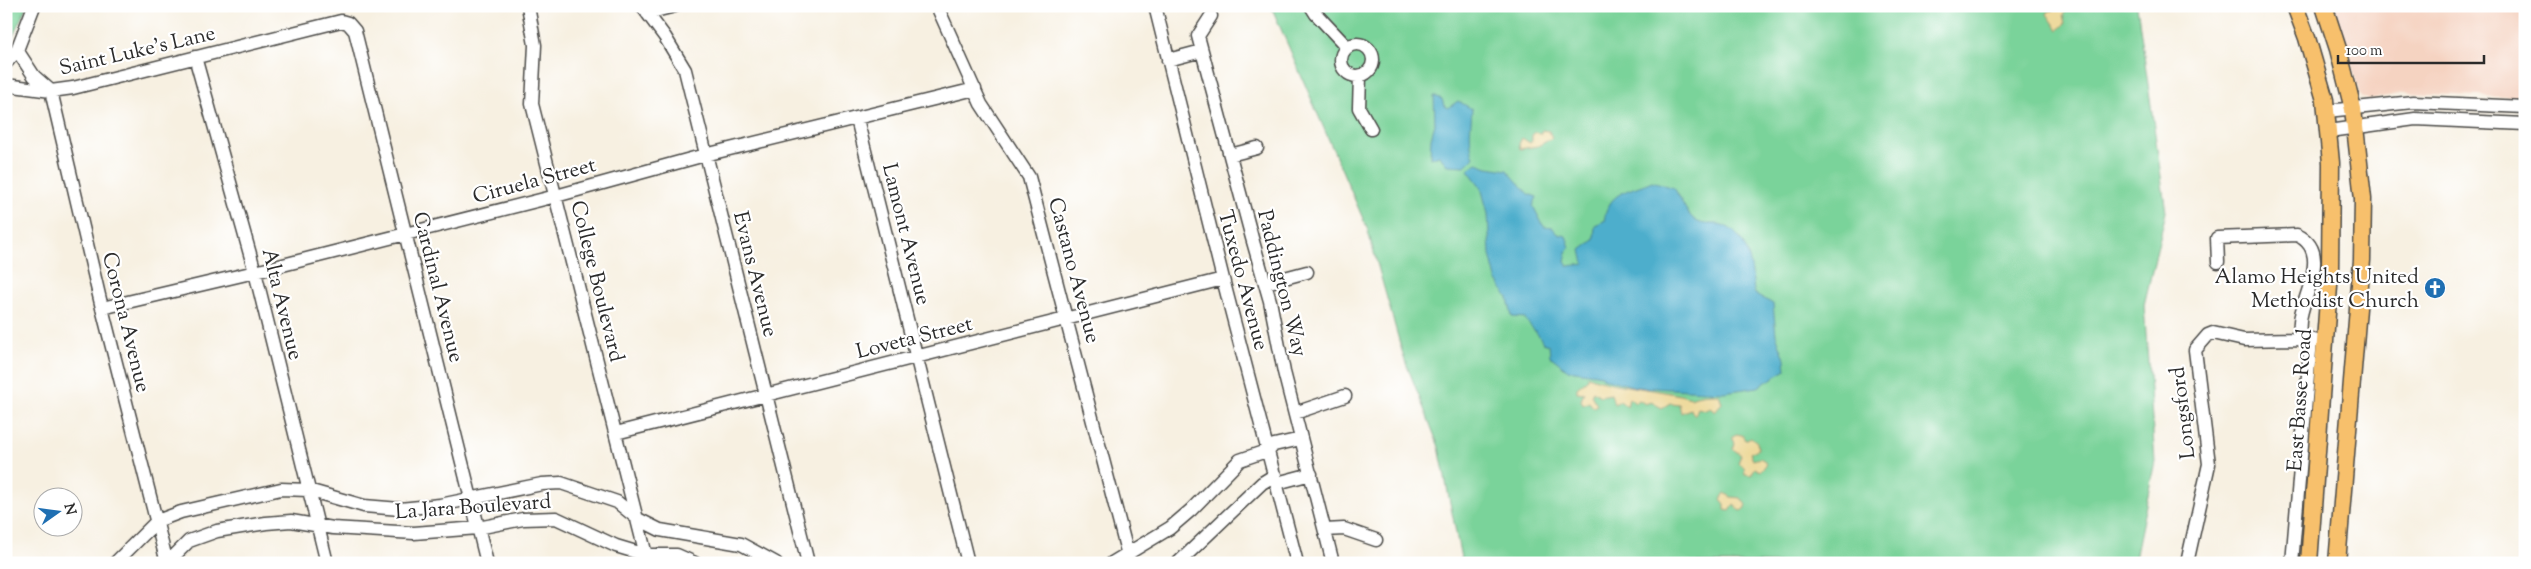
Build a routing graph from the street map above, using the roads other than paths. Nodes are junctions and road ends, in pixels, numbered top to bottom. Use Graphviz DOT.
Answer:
graph roads {
  1 [pos="34,6"];
  2 [pos="528,6"];
  3 [pos="675,6"];
  4 [pos="937,6"];
  5 [pos="1155,6"];
  6 [pos="1311,6"];
  7 [pos="2295,6"];
  8 [pos="2324,6"];
  9 [pos="644,10"];
  10 [pos="1211,16"];
  11 [pos="348,22"];
  12 [pos="1347,47"];
  13 [pos="17,50"];
  14 [pos="1202,51"];
  15 [pos="195,57"];
  16 [pos="1168,60"];
  17 [pos="6,63"];
  18 [pos="1360,76"];
  19 [pos="6,85"];
  20 [pos="974,90"];
  21 [pos="51,91"];
  22 [pos="2525,107"];
  23 [pos="2353,109"];
  24 [pos="2327,111"];
  25 [pos="857,119"];
  26 [pos="2525,124"];
  27 [pos="2356,128"];
  28 [pos="1371,129"];
  29 [pos="2330,131"];
  30 [pos="1257,148"];
  31 [pos="705,155"];
  32 [pos="1230,155"];
  33 [pos="556,196"];
  34 [pos="405,234"];
  35 [pos="2218,262"];
  36 [pos="256,272"];
  37 [pos="1307,272"];
  38 [pos="1223,279"];
  39 [pos="1266,283"];
  40 [pos="102,308"];
  41 [pos="1068,319"];
  42 [pos="2312,339"];
  43 [pos="917,357"];
  44 [pos="765,395"];
  45 [pos="1345,396"];
  46 [pos="1295,413"];
  47 [pos="616,433"];
  48 [pos="1301,439"];
  49 [pos="1269,450"];
  50 [pos="1311,474"];
  51 [pos="1276,479"];
  52 [pos="308,490"];
  53 [pos="470,499"];
  54 [pos="638,519"];
  55 [pos="157,521"];
  56 [pos="317,524"];
  57 [pos="478,528"];
  58 [pos="1325,530"];
  59 [pos="1376,540"];
  60 [pos="1129,558"];
  61 [pos="647,559"];
  62 [pos="167,562"];
  63 [pos="114,563"];
  64 [pos="327,563"];
  65 [pos="487,563"];
  66 [pos="695,563"];
  67 [pos="776,563"];
  68 [pos="808,563"];
  69 [pos="968,563"];
  70 [pos="1112,563"];
  71 [pos="1178,563"];
  72 [pos="1298,563"];
  73 [pos="1332,563"];
  74 [pos="2187,563"];
  75 [pos="2292,563"];
  76 [pos="2309,563"];
  77 [pos="2337,563"];
  1 -- 13 [label="street"];
  2 -- 33 [label="street, College Boulevard"];
  3 -- 9 [label="street"];
  4 -- 20 [label="street, Castano Avenue"];
  5 -- 16 [label="street, Tuxedo Avenue"];
  6 -- 12 [label="street"];
  7 -- 24 [label="main road, East Basse Road"];
  8 -- 23 [label="main road"];
  9 -- 31 [label="street, Evans Avenue"];
  10 -- 14 [label="street, Paddington Way"];
  11 -- 15 [label="street, Saint Luke's Lane"];
  11 -- 34 [label="street, Cardinal Avenue"];
  12 -- 18 [label="street"];
  12 -- 18 [label="street"];
  13 -- 17 [label="street"];
  13 -- 21 [label="street, Saint Luke's Lane"];
  14 -- 16 [label="street"];
  14 -- 32 [label="street, Paddington Way"];
  15 -- 21 [label="street, Saint Luke's Lane"];
  15 -- 36 [label="street, Alta Avenue"];
  16 -- 38 [label="street, Tuxedo Avenue"];
  18 -- 28 [label="street"];
  19 -- 21 [label="street, Saint Luke's Lane"];
  20 -- 25 [label="street, Ciruela Street"];
  20 -- 41 [label="street, Castano Avenue"];
  21 -- 40 [label="street, Corona Avenue"];
  22 -- 23 [label="street"];
  23 -- 24 [label="street"];
  23 -- 27 [label="main road"];
  24 -- 29 [label="main road, East Basse Road"];
  25 -- 31 [label="street, Ciruela Street"];
  25 -- 43 [label="street, Lamont Avenue"];
  26 -- 27 [label="street"];
  27 -- 29 [label="street"];
  27 -- 77 [label="main road"];
  29 -- 42 [label="main road, East Basse Road"];
  30 -- 32 [label="street"];
  31 -- 33 [label="street, Ciruela Street"];
  31 -- 44 [label="street, Evans Avenue"];
  32 -- 39 [label="street, Paddington Way"];
  33 -- 34 [label="street, Ciruela Street"];
  33 -- 47 [label="street, College Boulevard"];
  34 -- 36 [label="street, Ciruela Street"];
  34 -- 53 [label="street, Cardinal Avenue"];
  35 -- 42 [label="street"];
  36 -- 40 [label="street, Ciruela Street"];
  36 -- 52 [label="street, Alta Avenue"];
  37 -- 39 [label="street"];
  38 -- 41 [label="street, Loveta Street"];
  38 -- 49 [label="street, Tuxedo Avenue"];
  39 -- 46 [label="street, Paddington Way"];
  40 -- 55 [label="street, Corona Avenue"];
  41 -- 43 [label="street, Loveta Street"];
  41 -- 60 [label="street, Castano Avenue"];
  42 -- 74 [label="street, Longsford"];
  42 -- 75 [label="street"];
  42 -- 76 [label="main road, East Basse Road"];
  43 -- 44 [label="street, Loveta Street"];
  43 -- 69 [label="street, Lamont Avenue"];
  44 -- 47 [label="street, Loveta Street"];
  44 -- 68 [label="street, Evans Avenue"];
  45 -- 46 [label="street"];
  46 -- 48 [label="street, Paddington Way"];
  47 -- 54 [label="street, College Boulevard"];
  48 -- 49 [label="street"];
  48 -- 50 [label="street, Paddington Way"];
  49 -- 51 [label="street, Tuxedo Avenue"];
  49 -- 60 [label="street"];
  50 -- 51 [label="street"];
  50 -- 58 [label="street, Paddington Way"];
  51 -- 71 [label="street"];
  51 -- 72 [label="street, Tuxedo Avenue"];
  52 -- 53 [label="street, La Jara Boulevard"];
  52 -- 55 [label="street, La Jara Boulevard"];
  52 -- 56 [label="street, Alta Avenue"];
  53 -- 54 [label="street, La Jara Boulevard"];
  53 -- 57 [label="street, Cardinal Avenue"];
  54 -- 61 [label="street, College Boulevard"];
  54 -- 67 [label="street, La Jara Boulevard"];
  55 -- 62 [label="street, Corona Avenue"];
  55 -- 63 [label="street, La Jara Boulevard"];
  56 -- 57 [label="street, La Jara Boulevard"];
  56 -- 62 [label="street, La Jara Boulevard"];
  56 -- 64 [label="street, Alta Avenue"];
  57 -- 61 [label="street, La Jara Boulevard"];
  57 -- 65 [label="street, Cardinal Avenue"];
  58 -- 59 [label="street"];
  58 -- 73 [label="street, Paddington Way"];
  60 -- 70 [label="street"];
  61 -- 66 [label="street, La Jara Boulevard"];
}
